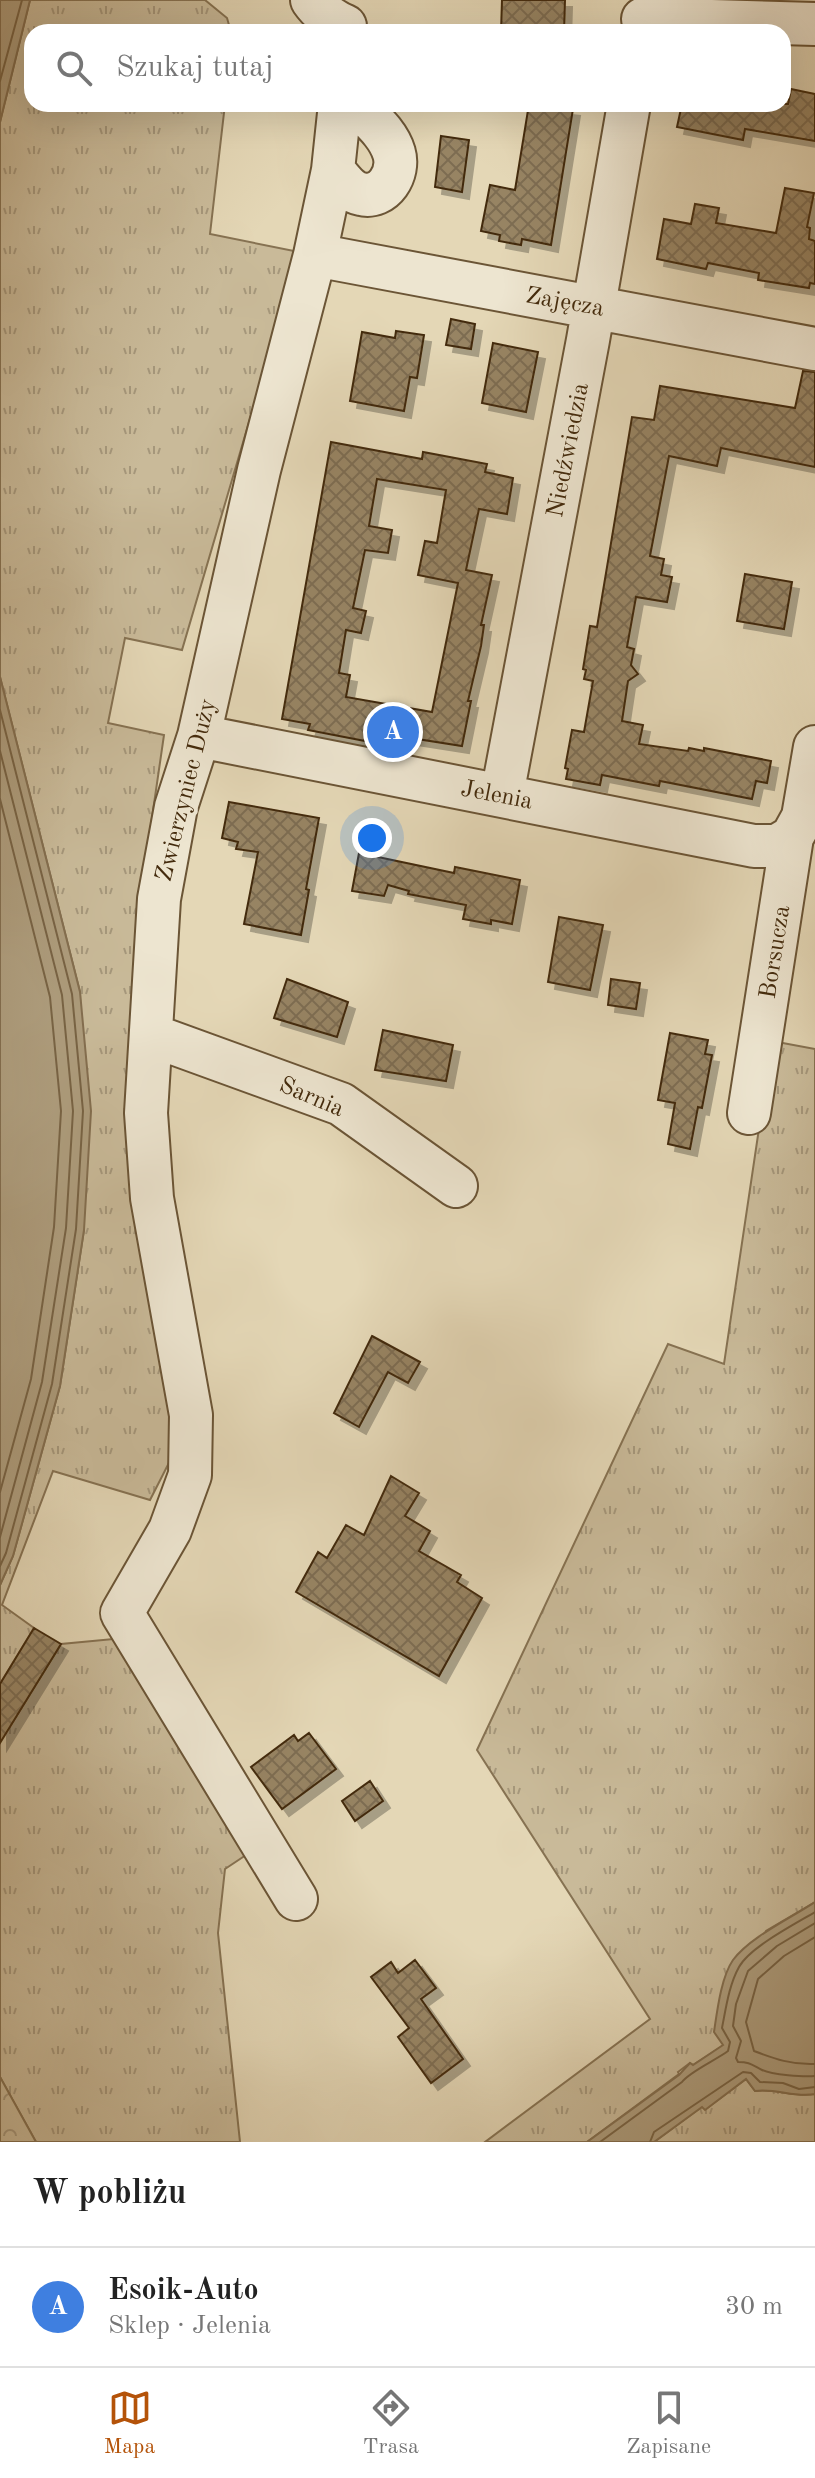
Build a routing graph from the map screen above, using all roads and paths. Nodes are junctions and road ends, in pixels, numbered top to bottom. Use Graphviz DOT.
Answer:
graph roads {
  1 [pos="312,0"];
  2 [pos="643,17"];
  3 [pos="346,19"];
  4 [pos="815,24"];
  5 [pos="339,112"];
  6 [pos="364,112"];
  7 [pos="628,112"];
  8 [pos="333,170"];
  9 [pos="315,255"];
  10 [pos="594,306"];
  11 [pos="815,349"];
  12 [pos="199,736"];
  13 [pos="815,747"];
  14 [pos="502,795"];
  15 [pos="792,837"];
  16 [pos="151,1035"];
  17 [pos="749,1113"];
  18 [pos="456,1186"];
  19 [pos="296,1899"];
  1 -- 3 [label="street"];
  2 -- 4 [label="street"];
  5 -- 8 [label="street, Zwierzyniec Duży"];
  6 -- 8 [label="street"];
  7 -- 10 [label="street, Niedźwiedzia"];
  8 -- 9 [label="street, Zwierzyniec Duży"];
  9 -- 10 [label="street, Zajęcza"];
  9 -- 12 [label="street, Zwierzyniec Duży"];
  10 -- 11 [label="street, Zajęcza"];
  10 -- 14 [label="street, Niedźwiedzia"];
  12 -- 14 [label="street, Jelenia"];
  12 -- 16 [label="street, Zwierzyniec Duży"];
  13 -- 15 [label="street, Borsucza"];
  14 -- 15 [label="street, Jelenia"];
  15 -- 17 [label="street, Borsucza"];
  16 -- 18 [label="street, Sarnia"];
  16 -- 19 [label="street, Zwierzyniec Duży"];
}
